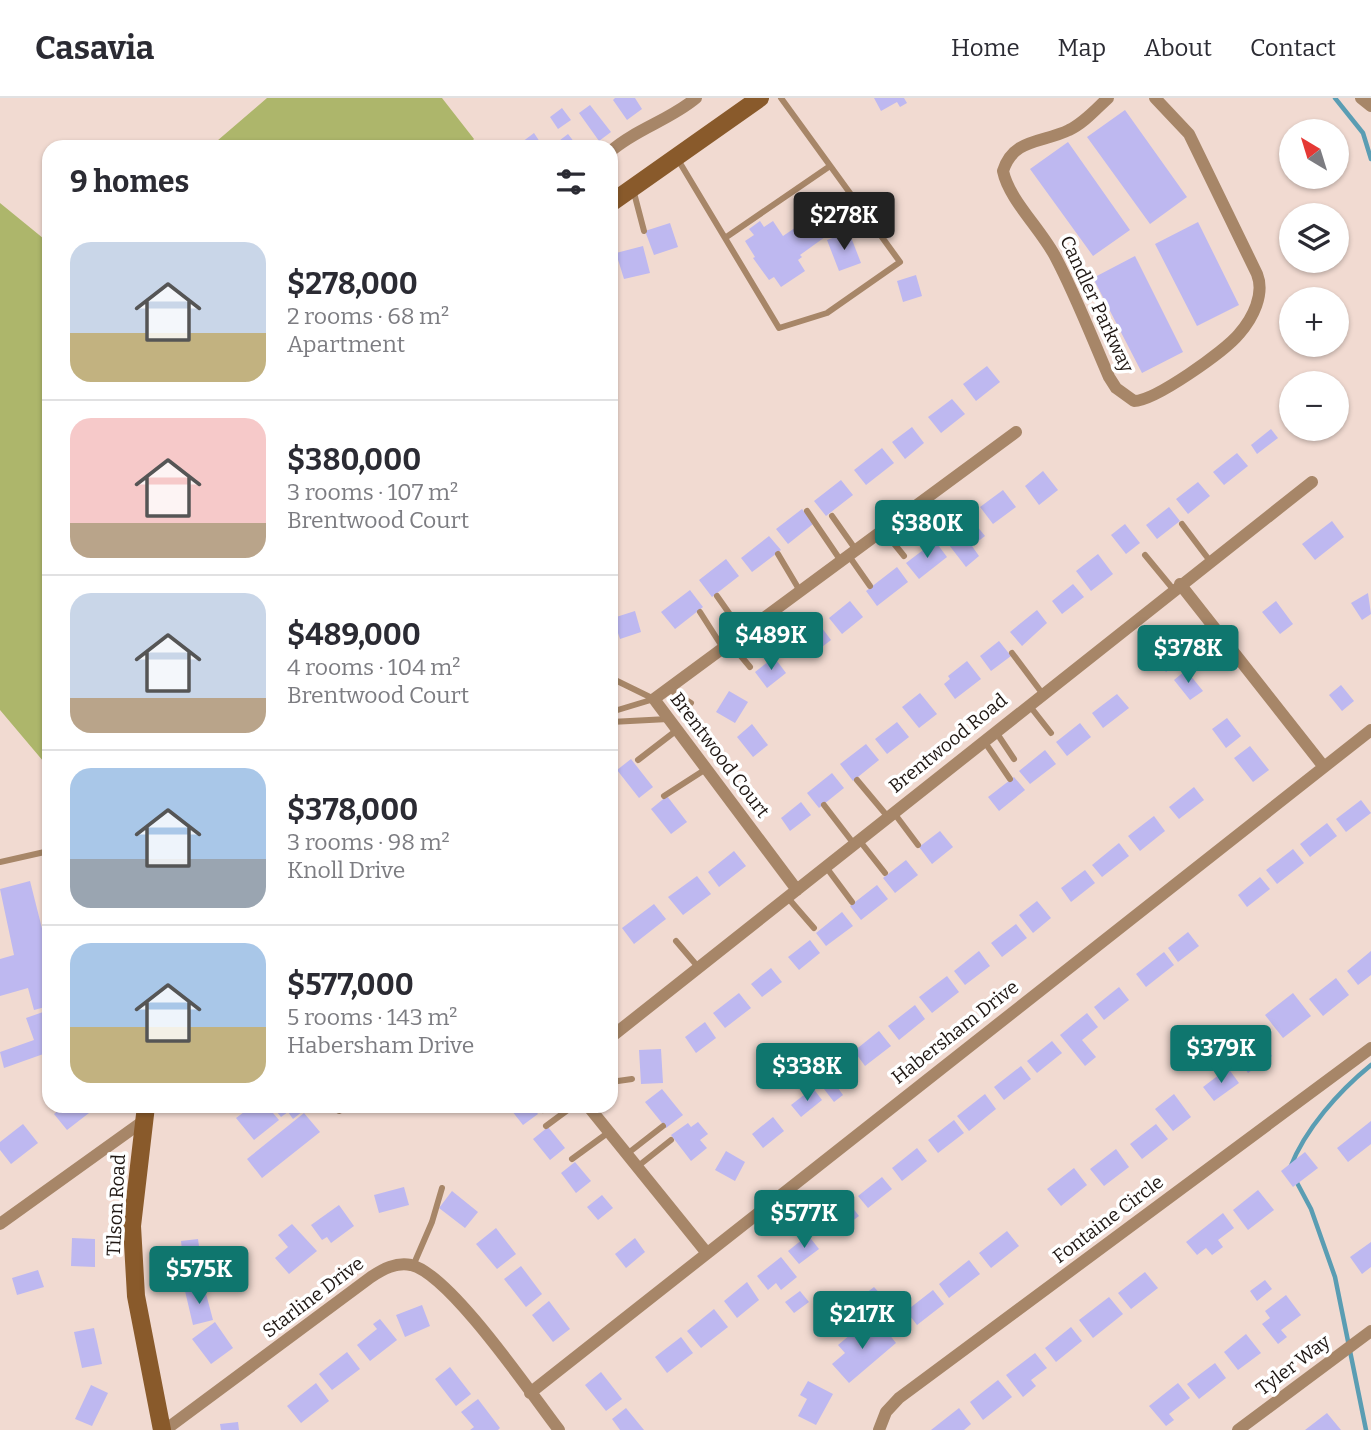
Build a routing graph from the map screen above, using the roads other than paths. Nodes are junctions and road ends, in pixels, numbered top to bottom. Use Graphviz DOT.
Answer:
graph roads {
  1 [pos="696,98"];
  2 [pos="781,98"];
  3 [pos="1108,98"];
  4 [pos="1155,98"];
  5 [pos="1361,98"];
  6 [pos="754,100"];
  7 [pos="1371,106"];
  8 [pos="618,145"];
  9 [pos="676,157"];
  10 [pos="830,166"];
  11 [pos="633,187"];
  12 [pos="618,198"];
  13 [pos="856,202"];
  14 [pos="823,225"];
  15 [pos="644,231"];
  16 [pos="725,238"];
  17 [pos="1016,432"];
  18 [pos="1312,482"];
  19 [pos="807,511"];
  20 [pos="832,516"];
  21 [pos="1182,524"];
  22 [pos="883,530"];
  23 [pos="778,554"];
  24 [pos="848,555"];
  25 [pos="1145,555"];
  26 [pos="904,556"];
  27 [pos="1210,561"];
  28 [pos="870,586"];
  29 [pos="1177,587"];
  30 [pos="800,591"];
  31 [pos="717,596"];
  32 [pos="700,612"];
  33 [pos="743,633"];
  34 [pos="726,645"];
  35 [pos="1012,653"];
  36 [pos="750,667"];
  37 [pos="618,681"];
  38 [pos="668,688"];
  39 [pos="1042,693"];
  40 [pos="654,699"];
  41 [pos="691,703"];
  42 [pos="1028,703"];
  43 [pos="618,710"];
  44 [pos="618,722"];
  45 [pos="673,724"];
  46 [pos="995,730"];
  47 [pos="1371,730"];
  48 [pos="1051,733"];
  49 [pos="983,740"];
  50 [pos="1014,759"];
  51 [pos="638,760"];
  52 [pos="1324,767"];
  53 [pos="706,769"];
  54 [pos="1010,779"];
  55 [pos="857,780"];
  56 [pos="664,796"];
  57 [pos="824,805"];
  58 [pos="891,814"];
  59 [pos="856,842"];
  60 [pos="918,845"];
  61 [pos="42,853"];
  62 [pos="0,862"];
  63 [pos="826,867"];
  64 [pos="885,873"];
  65 [pos="792,894"];
  66 [pos="852,902"];
  67 [pos="814,928"];
  68 [pos="676,941"];
  69 [pos="699,968"];
  70 [pos="618,1032"];
  71 [pos="1371,1048"];
  72 [pos="632,1079"];
  73 [pos="618,1081"];
  74 [pos="564,1113"];
  75 [pos="594,1113"];
  76 [pos="144,1114"];
  77 [pos="546,1126"];
  78 [pos="663,1126"];
  79 [pos="609,1132"];
  80 [pos="671,1140"];
  81 [pos="627,1154"];
  82 [pos="572,1159"];
  83 [pos="637,1167"];
  84 [pos="442,1188"];
  85 [pos="0,1224"];
  86 [pos="706,1252"];
  87 [pos="413,1266"];
  88 [pos="1371,1331"];
  89 [pos="530,1393"];
  90 [pos="163,1430"];
  91 [pos="559,1430"];
  92 [pos="879,1430"];
  93 [pos="1238,1430"];
  1 -- 8 [label="street"];
  2 -- 10 [label="lane"];
  3 -- 4 [label="street, Candler Parkway"];
  5 -- 7 [label="street"];
  6 -- 9 [label="street"];
  9 -- 11 [label="street"];
  9 -- 16 [label="lane"];
  10 -- 13 [label="lane"];
  10 -- 16 [label="lane"];
  11 -- 12 [label="street"];
  11 -- 15 [label="lane"];
  13 -- 14 [label="lane"];
  13 -- 16 [label="lane"];
  17 -- 22 [label="street, Brentwood Court"];
  18 -- 27 [label="street, Brentwood Road"];
  19 -- 24 [label="lane"];
  20 -- 24 [label="lane"];
  21 -- 27 [label="lane"];
  22 -- 24 [label="street, Brentwood Court"];
  22 -- 26 [label="lane"];
  23 -- 30 [label="lane"];
  24 -- 28 [label="lane"];
  24 -- 30 [label="street, Brentwood Court"];
  25 -- 29 [label="lane"];
  27 -- 29 [label="street, Brentwood Road"];
  29 -- 39 [label="street, Brentwood Road"];
  29 -- 52 [label="street"];
  30 -- 33 [label="street, Brentwood Court"];
  31 -- 33 [label="lane"];
  32 -- 34 [label="lane"];
  33 -- 34 [label="street, Brentwood Court"];
  34 -- 36 [label="lane"];
  34 -- 38 [label="street, Brentwood Court"];
  35 -- 39 [label="lane"];
  37 -- 40 [label="lane"];
  38 -- 40 [label="street, Brentwood Court"];
  38 -- 41 [label="lane"];
  39 -- 42 [label="street, Brentwood Road"];
  40 -- 43 [label="lane"];
  40 -- 45 [label="street, Brentwood Court"];
  42 -- 46 [label="street, Brentwood Road"];
  42 -- 48 [label="lane"];
  44 -- 45 [label="lane"];
  45 -- 51 [label="lane"];
  45 -- 53 [label="street, Brentwood Court"];
  46 -- 49 [label="street, Brentwood Road"];
  46 -- 50 [label="lane"];
  47 -- 52 [label="street, Habersham Drive"];
  49 -- 54 [label="lane"];
  49 -- 58 [label="street, Brentwood Road"];
  52 -- 86 [label="street, Habersham Drive"];
  53 -- 56 [label="lane"];
  53 -- 65 [label="street, Brentwood Court"];
  55 -- 58 [label="lane"];
  57 -- 59 [label="lane"];
  58 -- 59 [label="street, Brentwood Road"];
  58 -- 60 [label="lane"];
  59 -- 63 [label="street, Brentwood Road"];
  59 -- 64 [label="lane"];
  61 -- 62 [label="lane"];
  63 -- 65 [label="street, Brentwood Road"];
  63 -- 66 [label="lane"];
  65 -- 67 [label="lane"];
  65 -- 69 [label="street, Brentwood Road"];
  68 -- 69 [label="lane"];
  69 -- 70 [label="street, Brentwood Road"];
  71 -- 92 [label="street, Fontaine Circle"];
  72 -- 73 [label="lane"];
  74 -- 77 [label="lane"];
  75 -- 79 [label="street"];
  76 -- 85 [label="street"];
  76 -- 90 [label="street, Tilson Road"];
  78 -- 81 [label="lane"];
  79 -- 81 [label="street"];
  79 -- 82 [label="lane"];
  80 -- 83 [label="lane"];
  81 -- 83 [label="street"];
  83 -- 86 [label="street"];
  84 -- 87 [label="lane"];
  86 -- 89 [label="street, Habersham Drive"];
  87 -- 89 [label="street"];
  87 -- 90 [label="street, Starline Drive"];
  88 -- 93 [label="street, Tyler Way"];
  89 -- 91 [label="street"];
}
